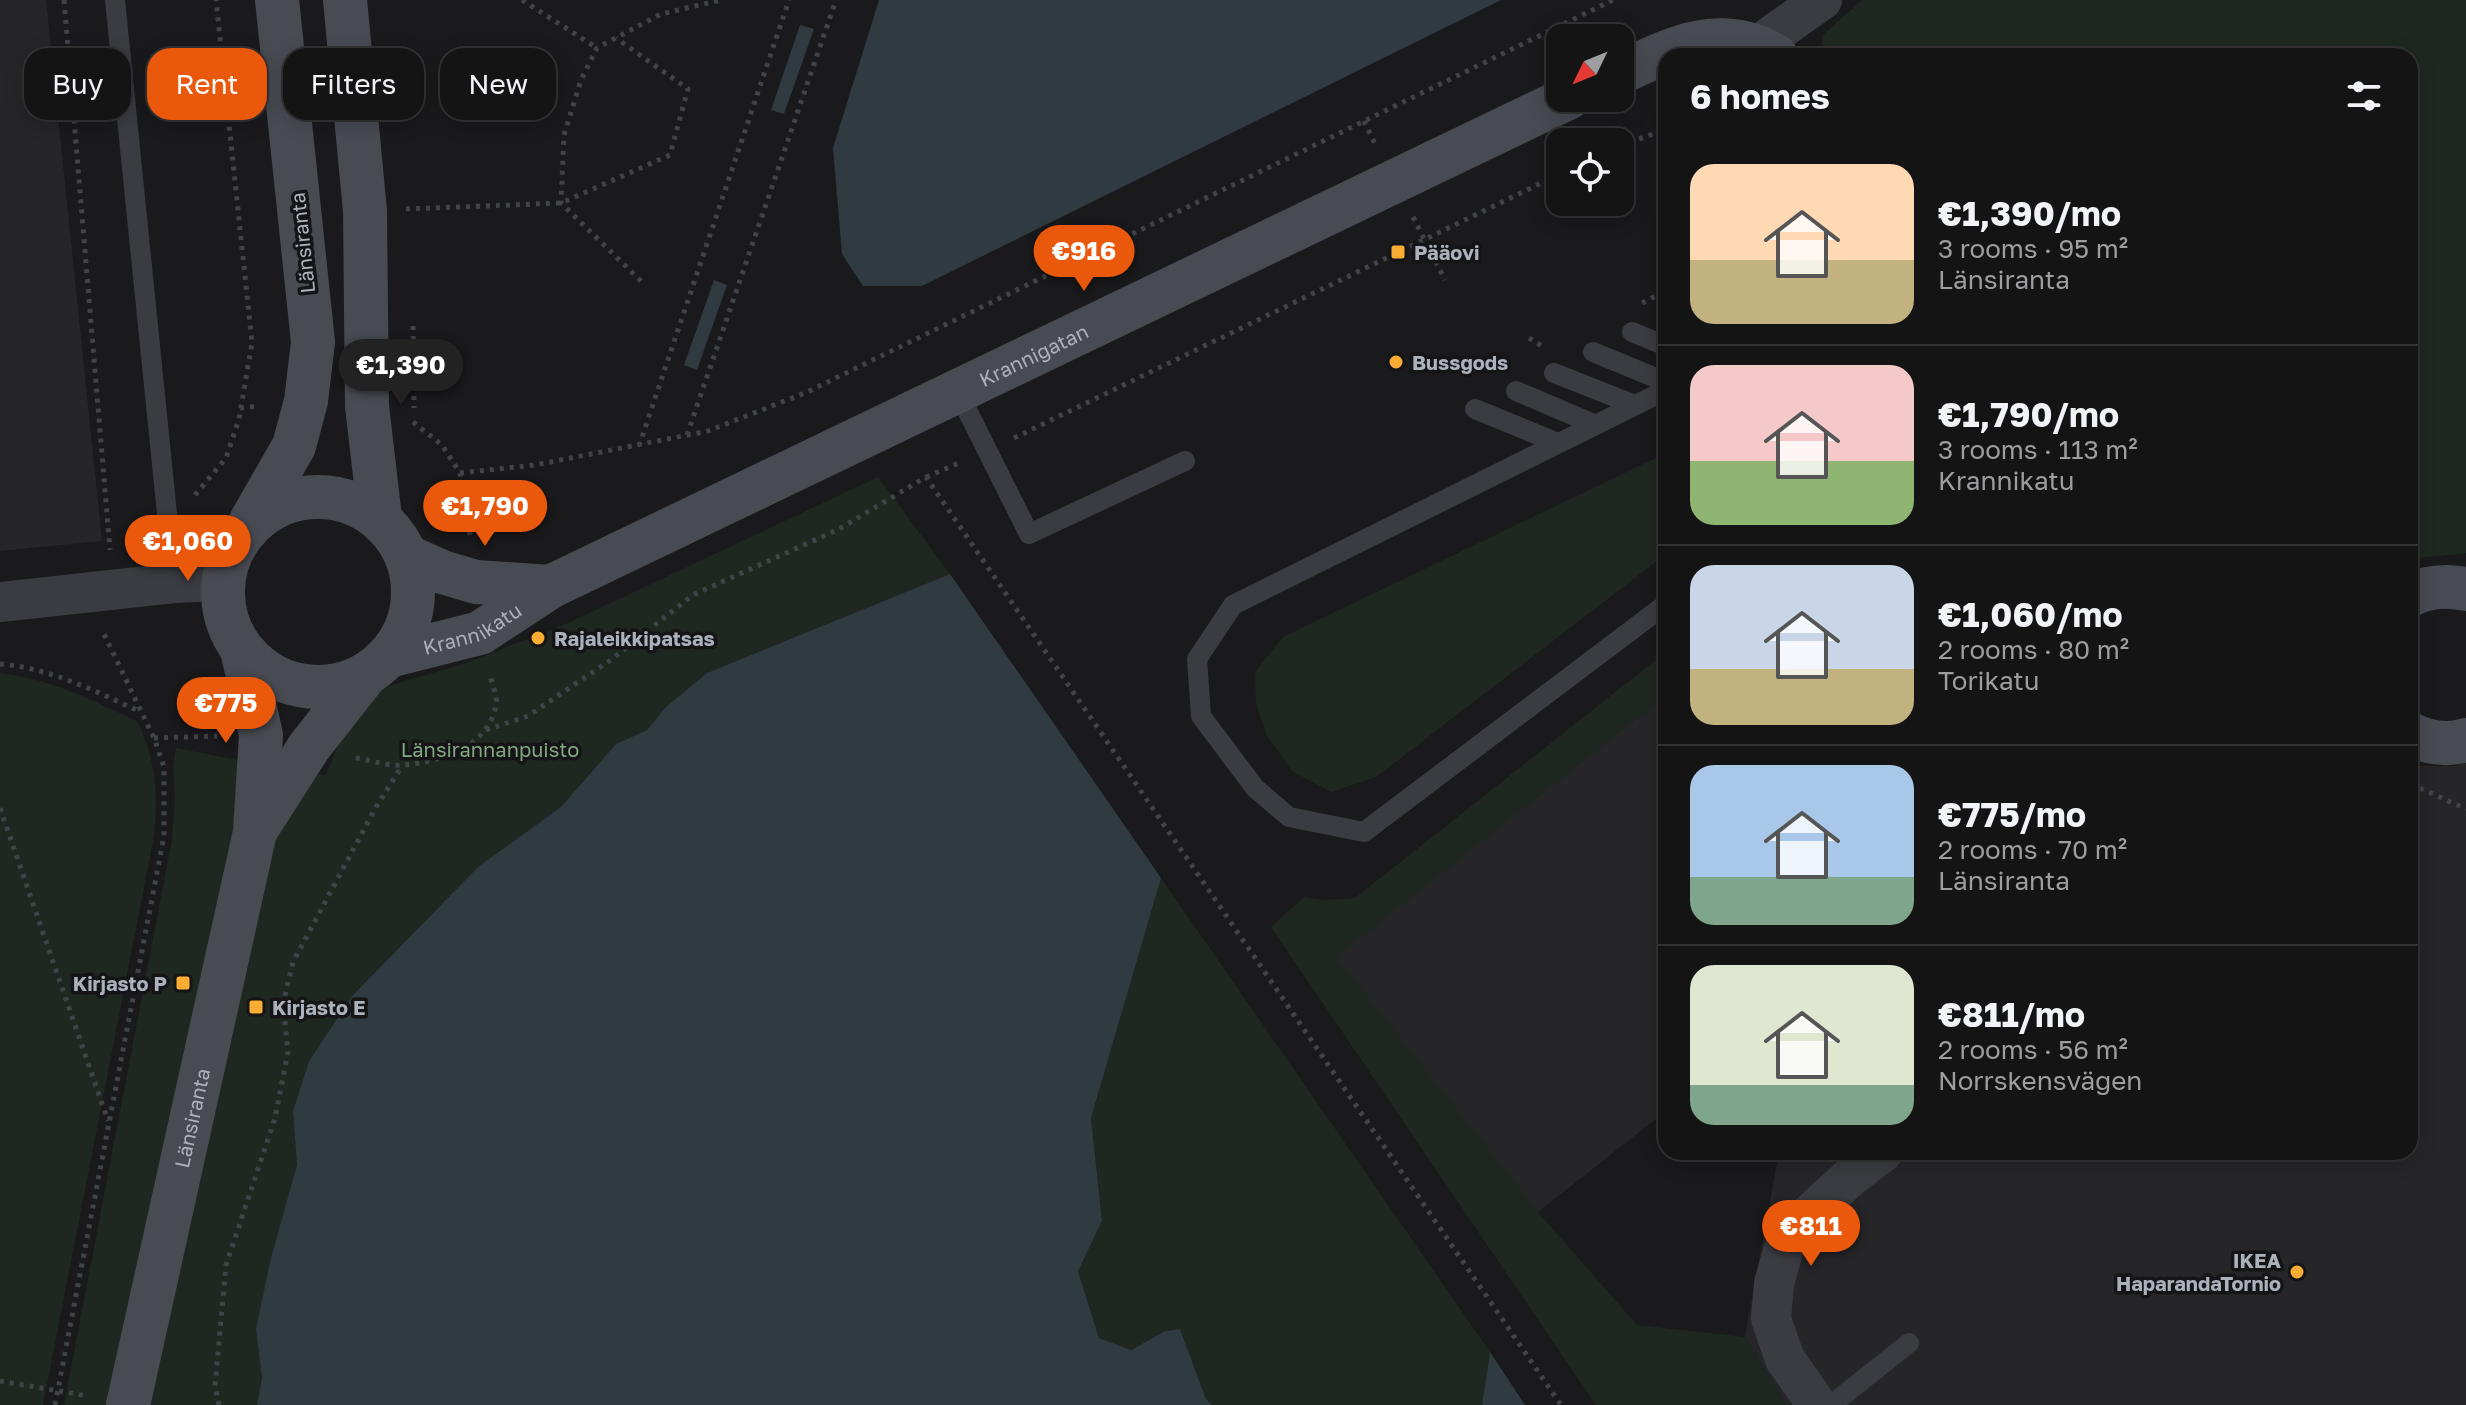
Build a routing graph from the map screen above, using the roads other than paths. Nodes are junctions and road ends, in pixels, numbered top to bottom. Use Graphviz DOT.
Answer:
graph roads {
  1 [pos="115,0"];
  2 [pos="277,0"];
  3 [pos="345,0"];
  4 [pos="1822,0"];
  5 [pos="1682,48"];
  6 [pos="1756,48"];
  7 [pos="1770,48"];
  8 [pos="1658,55"];
  9 [pos="1634,66"];
  10 [pos="1546,109"];
  11 [pos="1632,332"];
  12 [pos="1658,343"];
  13 [pos="1593,352"];
  14 [pos="1554,373"];
  15 [pos="1658,379"];
  16 [pos="1516,391"];
  17 [pos="958,392"];
  18 [pos="1658,394"];
  19 [pos="1635,405"];
  20 [pos="1475,409"];
  21 [pos="1596,425"];
  22 [pos="1558,443"];
  23 [pos="1185,461"];
  24 [pos="380,518"];
  25 [pos="251,521"];
  26 [pos="629,549"];
  27 [pos="408,557"];
  28 [pos="221,581"];
  29 [pos="174,583"];
  30 [pos="550,587"];
  31 [pos="2466,589"];
  32 [pos="2418,591"];
  33 [pos="0,602"];
  34 [pos="1658,610"];
  35 [pos="243,654"];
  36 [pos="376,666"];
  37 [pos="2418,740"];
  38 [pos="2466,740"];
  39 [pos="255,832"];
  40 [pos="1872,1160"];
  41 [pos="1909,1343"];
  42 [pos="128,1404"];
  43 [pos="1817,1405"];
  44 [pos="1831,1405"];
  1 -- 29 [label="lane"];
  2 -- 25 [label="street, Länsiranta"];
  3 -- 24 [label="street"];
  4 -- 7 [label="street"];
  5 -- 6 [label="street"];
  8 -- 9 [label="street"];
  10 -- 17 [label="street, Krannigatan"];
  11 -- 12 [label="lane"];
  13 -- 15 [label="lane"];
  14 -- 19 [label="lane"];
  16 -- 21 [label="lane"];
  17 -- 23 [label="lane"];
  17 -- 26 [label="street, Krannigatan"];
  18 -- 19 [label="lane"];
  19 -- 21 [label="lane"];
  20 -- 22 [label="lane"];
  21 -- 22 [label="lane"];
  22 -- 34 [label="lane"];
  24 -- 25 [label="street"];
  24 -- 27 [label="street"];
  25 -- 28 [label="street"];
  26 -- 30 [label="street, Krannikatu"];
  27 -- 30 [label="street, Krannikatu"];
  27 -- 36 [label="street"];
  28 -- 29 [label="street"];
  28 -- 35 [label="street"];
  29 -- 33 [label="street"];
  30 -- 36 [label="street, Krannikatu"];
  31 -- 32 [label="street"];
  35 -- 36 [label="street"];
  35 -- 39 [label="street, Länsiranta"];
  36 -- 39 [label="street, Länsiranta"];
  37 -- 38 [label="street"];
  39 -- 42 [label="street, Länsiranta"];
  40 -- 43 [label="street"];
  41 -- 44 [label="lane"];
}
